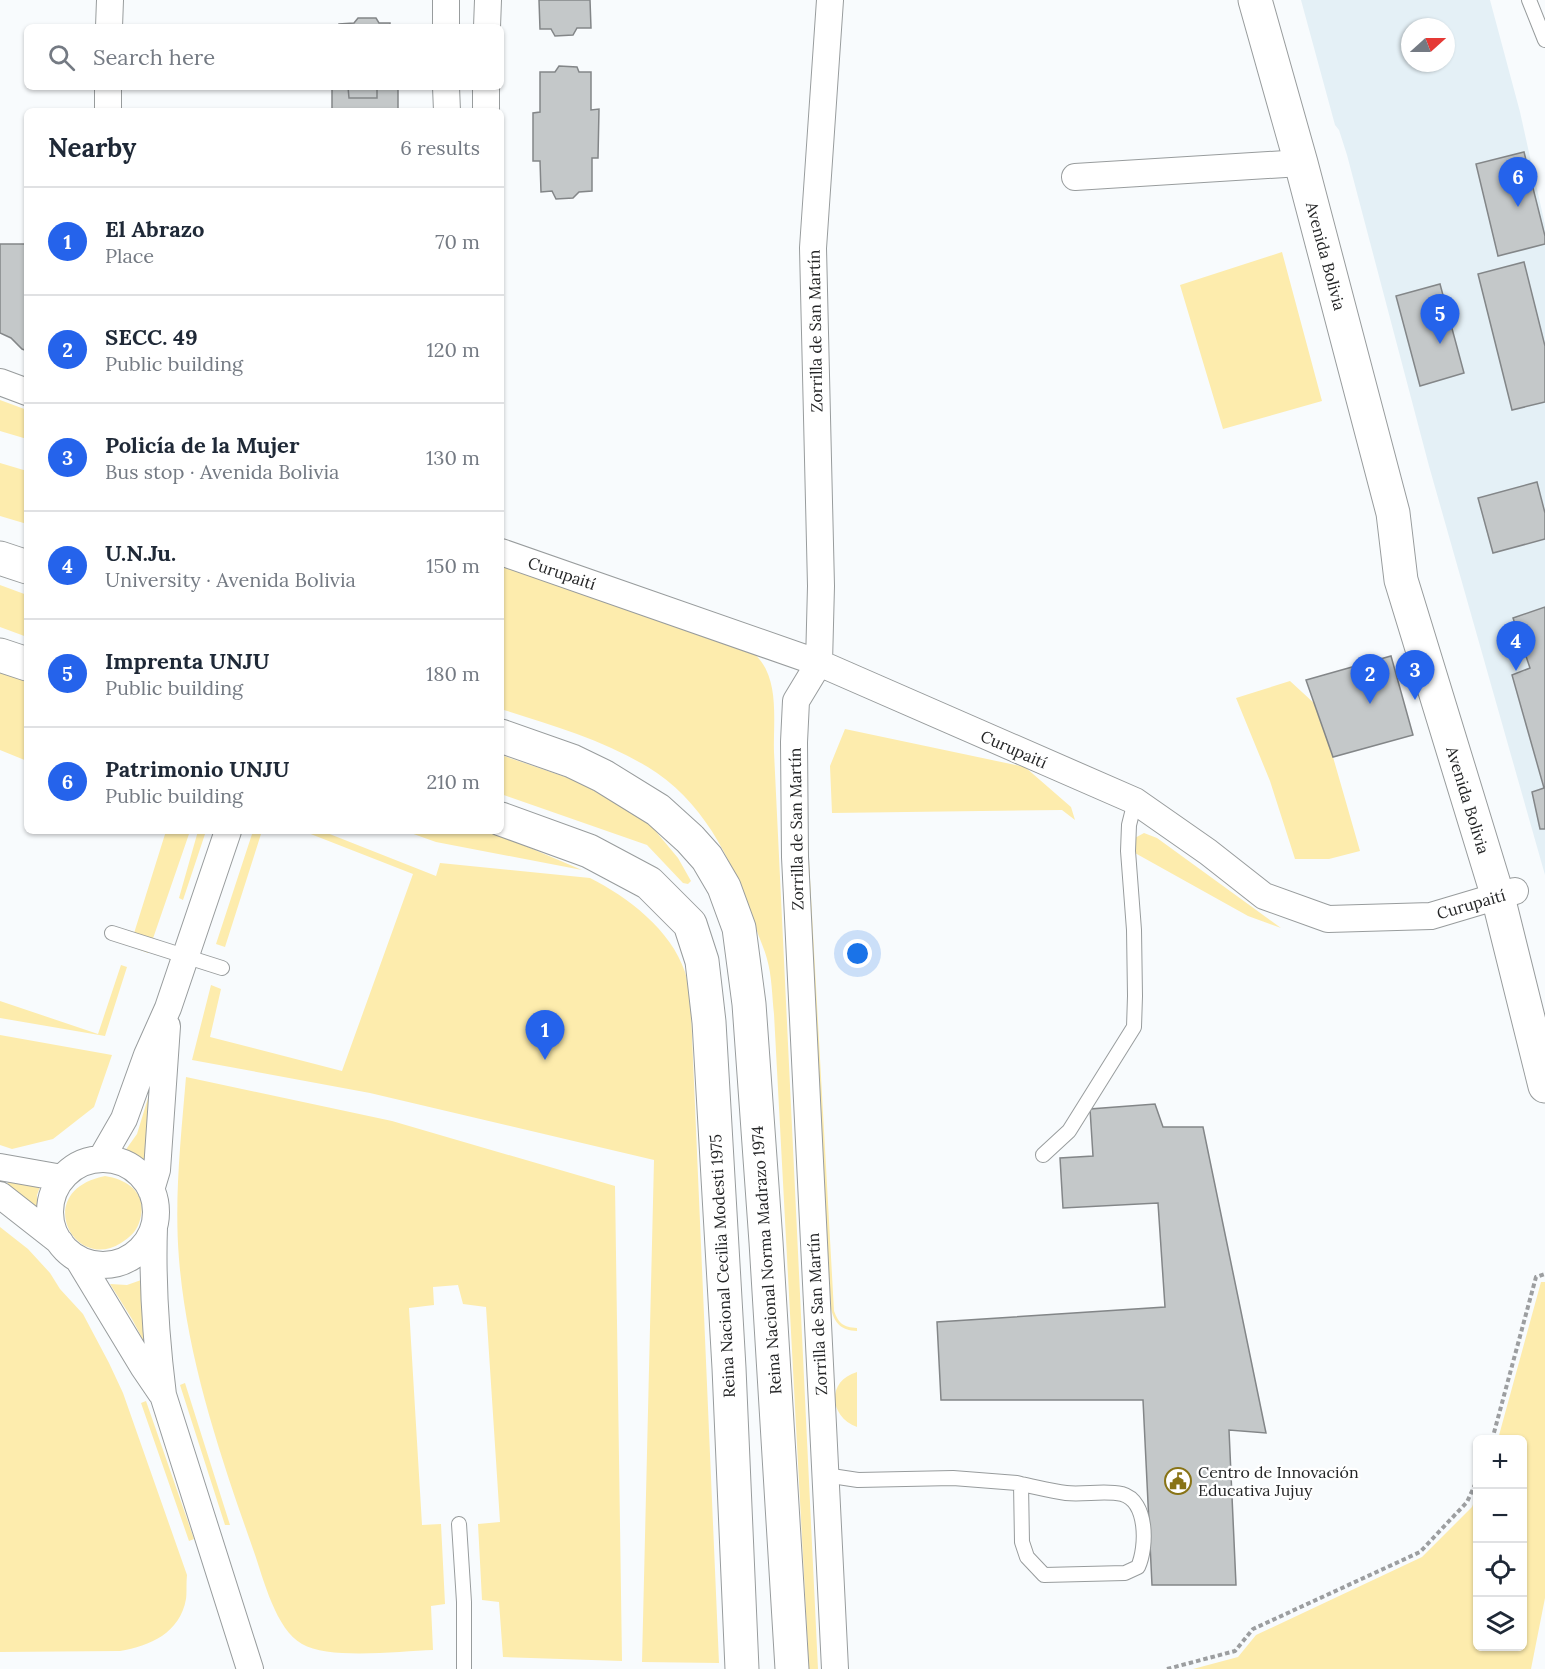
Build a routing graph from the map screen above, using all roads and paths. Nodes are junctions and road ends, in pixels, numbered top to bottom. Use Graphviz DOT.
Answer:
graph roads {
  1 [pos="110,0"];
  2 [pos="446,0"];
  3 [pos="488,0"];
  4 [pos="830,0"];
  5 [pos="1256,0"];
  6 [pos="1529,0"];
  7 [pos="109,24"];
  8 [pos="446,24"];
  9 [pos="487,24"];
  10 [pos="1545,40"];
  11 [pos="108,90"];
  12 [pos="446,90"];
  13 [pos="486,90"];
  14 [pos="108,108"];
  15 [pos="447,108"];
  16 [pos="486,108"];
  17 [pos="1301,163"];
  18 [pos="1075,177"];
  19 [pos="0,382"];
  20 [pos="24,391"];
  21 [pos="504,553"];
  22 [pos="0,558"];
  23 [pos="24,566"];
  24 [pos="0,654"];
  25 [pos="24,663"];
  26 [pos="819,663"];
  27 [pos="504,737"];
  28 [pos="1135,801"];
  29 [pos="504,820"];
  30 [pos="227,834"];
  31 [pos="1506,894"];
  32 [pos="112,933"];
  33 [pos="186,957"];
  34 [pos="222,968"];
  35 [pos="168,1008"];
  36 [pos="1545,1010"];
  37 [pos="1545,1086"];
  38 [pos="1043,1155"];
  39 [pos="101,1159"];
  40 [pos="0,1167"];
  41 [pos="62,1178"];
  42 [pos="151,1190"];
  43 [pos="0,1195"];
  44 [pos="154,1227"];
  45 [pos="69,1250"];
  46 [pos="1545,1274"];
  47 [pos="163,1395"];
  48 [pos="1493,1435"];
  49 [pos="825,1475"];
  50 [pos="1021,1484"];
  51 [pos="1473,1489"];
  52 [pos="459,1524"];
  53 [pos="835,1666"];
  54 [pos="250,1669"];
  55 [pos="464,1669"];
  56 [pos="742,1669"];
  57 [pos="792,1669"];
  58 [pos="1167,1669"];
  1 -- 7 [label="street"];
  2 -- 8 [label="street"];
  3 -- 9 [label="street"];
  4 -- 26 [label="street, Zorrilla de San Martín"];
  5 -- 17 [label="main road, Avenida Bolivia"];
  6 -- 10 [label="lane"];
  11 -- 14 [label="street"];
  12 -- 15 [label="street"];
  13 -- 16 [label="street"];
  17 -- 18 [label="street"];
  17 -- 31 [label="main road, Avenida Bolivia"];
  19 -- 20 [label="street"];
  21 -- 26 [label="street, Curupaití"];
  22 -- 23 [label="main road"];
  24 -- 25 [label="main road"];
  26 -- 28 [label="street, Curupaití"];
  26 -- 49 [label="street, Zorrilla de San Martín"];
  27 -- 57 [label="main road, Reina Nacional Norma Madrazo 1974"];
  28 -- 31 [label="street, Curupaití"];
  28 -- 38 [label="lane"];
  29 -- 56 [label="main road, Reina Nacional Cecilia Modesti 1975"];
  30 -- 33 [label="street"];
  31 -- 36 [label="main road, Avenida Bolivia"];
  31 -- 37 [label="main road, Avenida Bolivia"];
  32 -- 33 [label="lane"];
  33 -- 34 [label="lane"];
  33 -- 35 [label="street"];
  35 -- 39 [label="street"];
  35 -- 42 [label="street"];
  39 -- 41 [label="street"];
  39 -- 42 [label="street"];
  40 -- 41 [label="street"];
  41 -- 45 [label="street"];
  42 -- 44 [label="street"];
  43 -- 45 [label="street"];
  44 -- 45 [label="street"];
  44 -- 47 [label="street"];
  45 -- 47 [label="street"];
  46 -- 48 [label="path"];
  47 -- 54 [label="street"];
  49 -- 50 [label="lane"];
  49 -- 53 [label="street, Zorrilla de San Martín"];
  50 -- 50 [label="lane"];
  51 -- 58 [label="path"];
  52 -- 55 [label="lane"];
}
